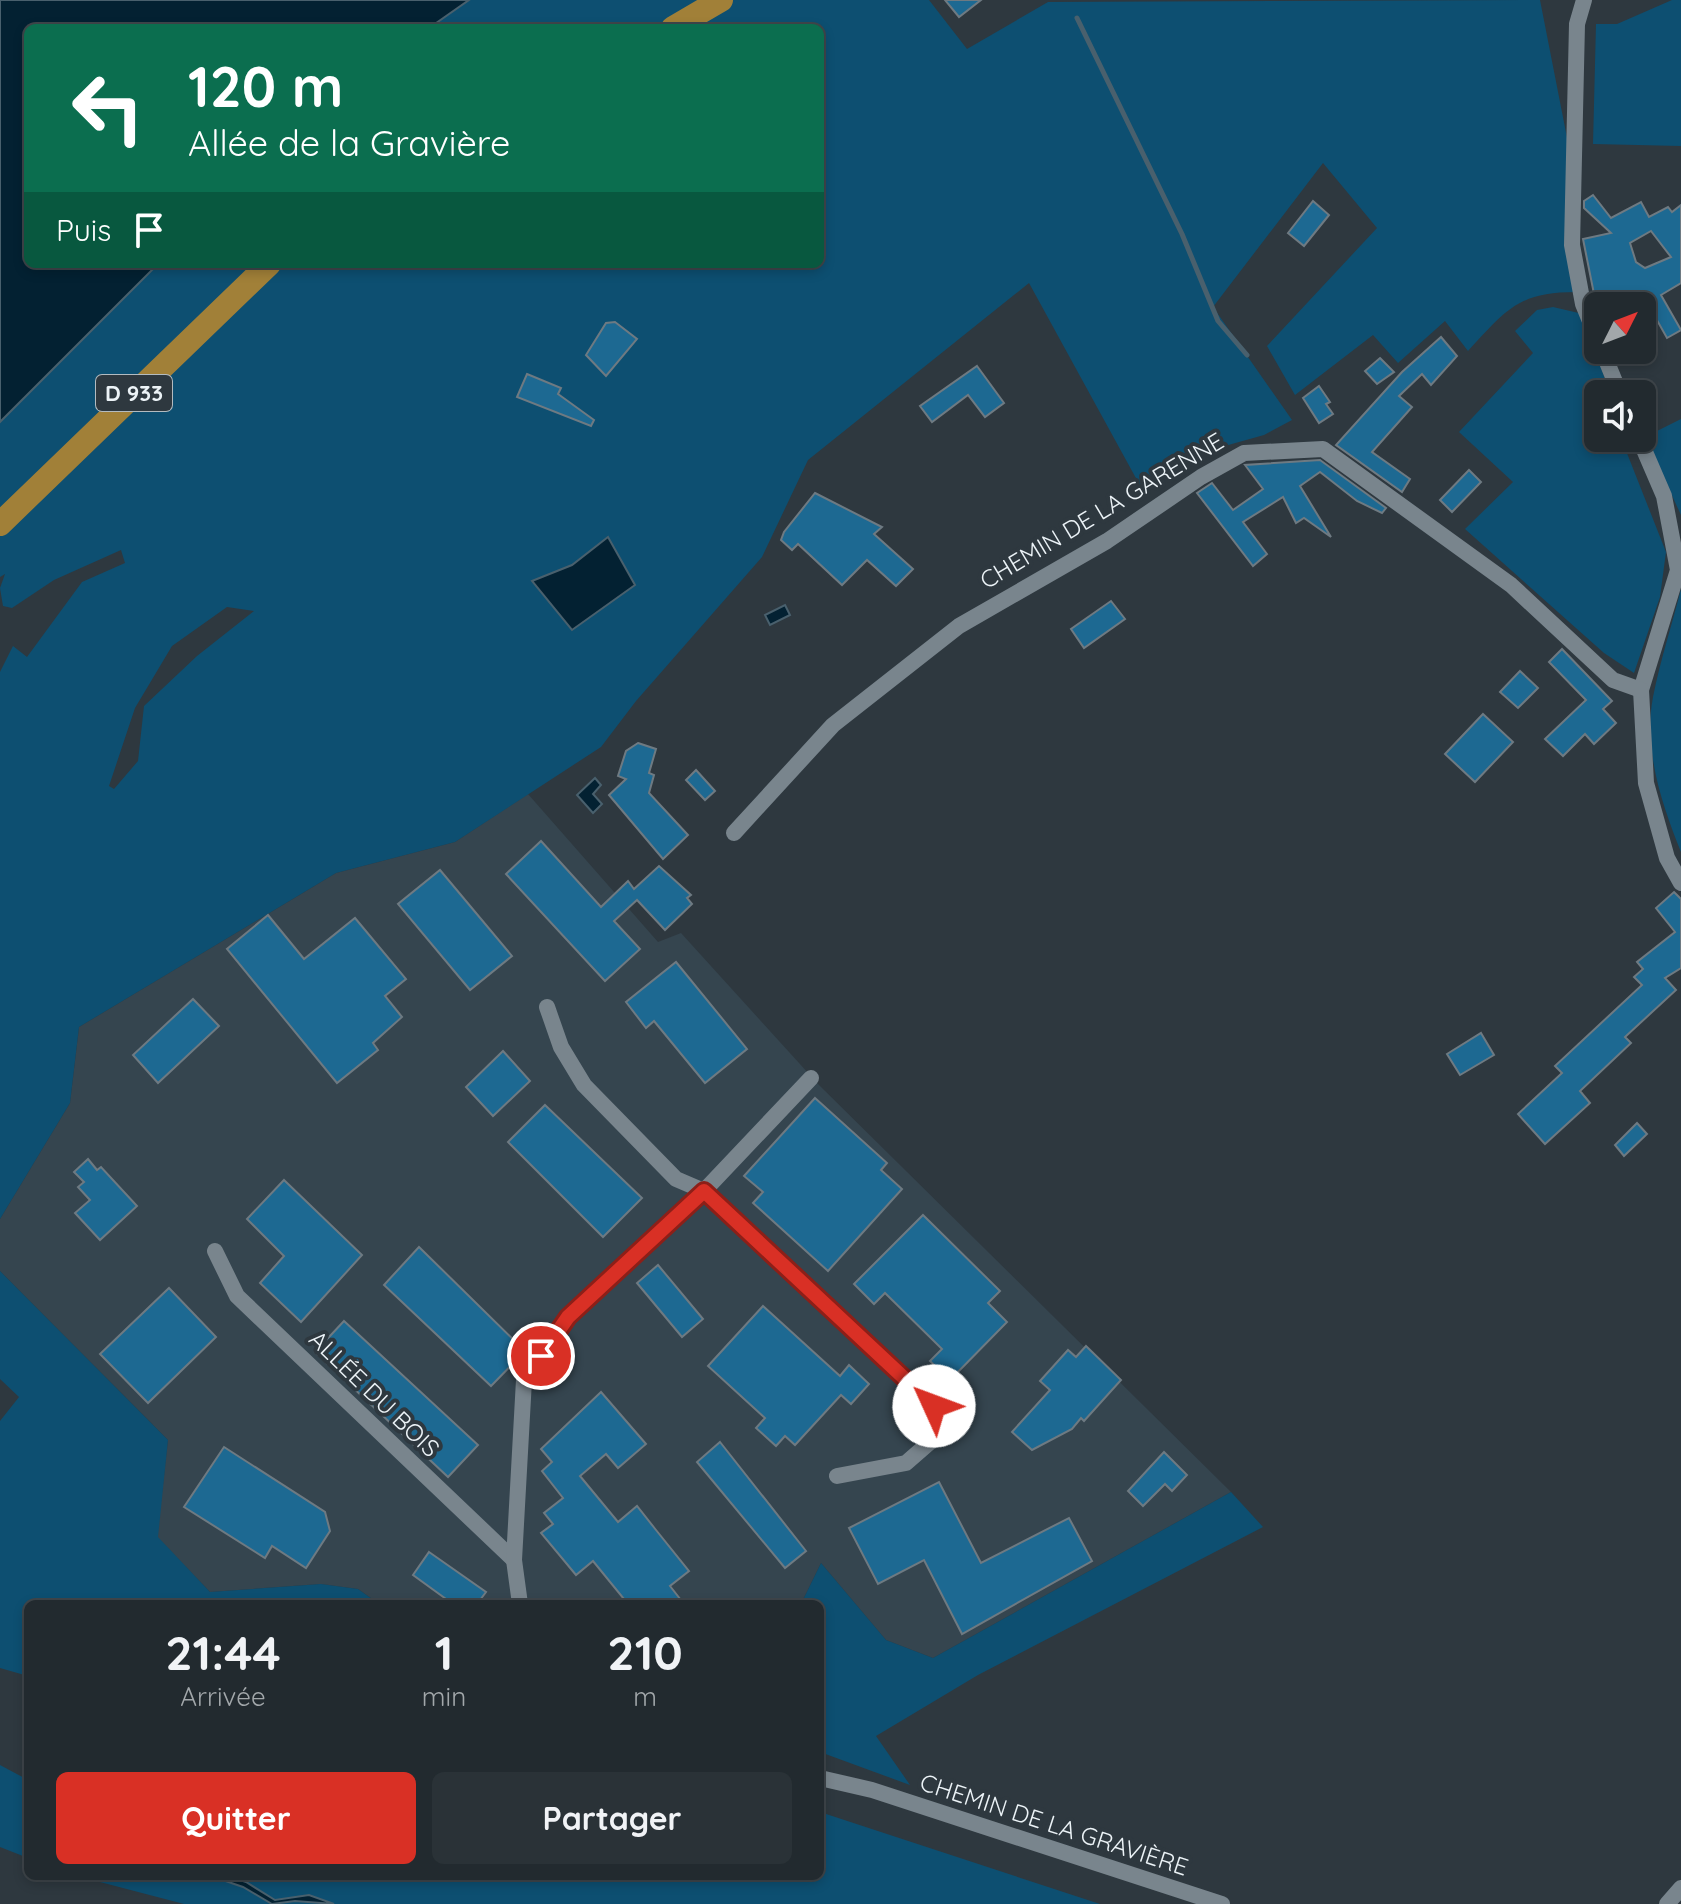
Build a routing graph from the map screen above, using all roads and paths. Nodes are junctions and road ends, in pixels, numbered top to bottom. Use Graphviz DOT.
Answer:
graph roads {
  1 [pos="721,0"];
  2 [pos="1584,0"];
  3 [pos="680,24"];
  4 [pos="265,268"];
  5 [pos="1584,306"];
  6 [pos="1645,452"];
  7 [pos="0,524"];
  8 [pos="1641,690"];
  9 [pos="734,833"];
  10 [pos="1681,883"];
  11 [pos="547,1007"];
  12 [pos="811,1078"];
  13 [pos="704,1191"];
  14 [pos="215,1251"];
  15 [pos="837,1476"];
  16 [pos="514,1560"];
  17 [pos="519,1600"];
  18 [pos="824,1779"];
  19 [pos="1681,1888"];
  20 [pos="1222,1904"];
  21 [pos="1667,1904"];
  1 -- 3 [label="main road"];
  2 -- 5 [label="street"];
  4 -- 7 [label="main road, D 933"];
  6 -- 8 [label="street"];
  8 -- 9 [label="street, CHEMIN DE LA GARENNE"];
  8 -- 10 [label="street"];
  11 -- 13 [label="street"];
  12 -- 13 [label="street"];
  13 -- 15 [label="street"];
  13 -- 16 [label="street"];
  14 -- 16 [label="street, ALLÉE DU BOIS"];
  16 -- 17 [label="street"];
  18 -- 20 [label="street, CHEMIN DE LA GRAVIÈRE"];
  19 -- 21 [label="street"];
}
